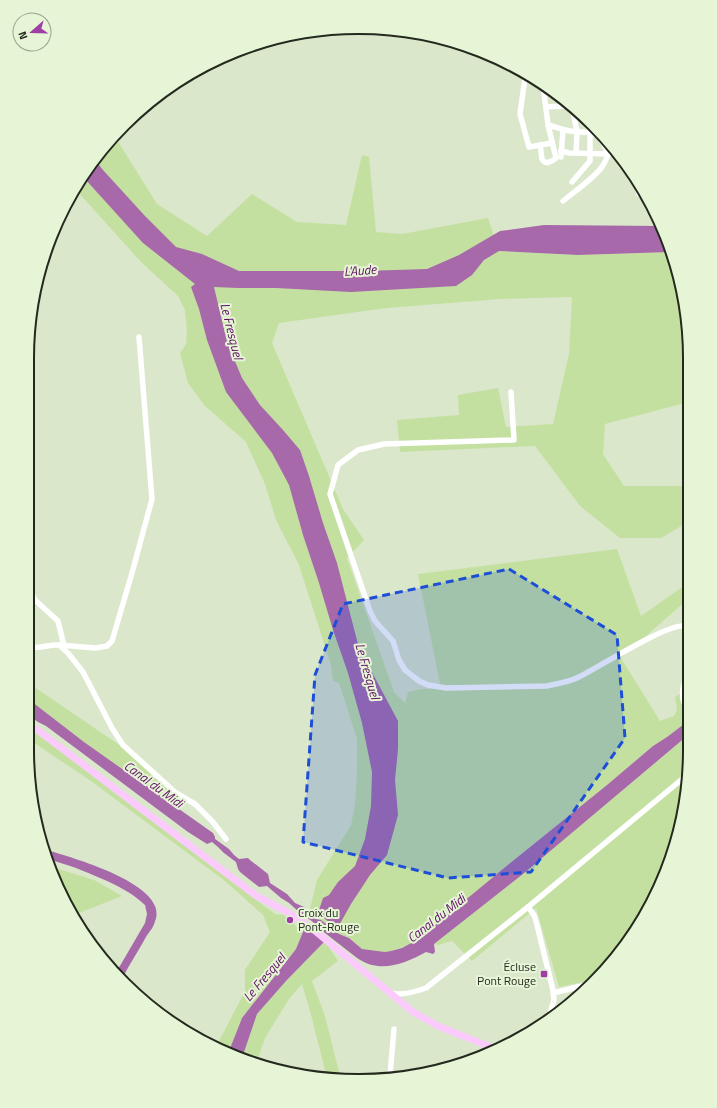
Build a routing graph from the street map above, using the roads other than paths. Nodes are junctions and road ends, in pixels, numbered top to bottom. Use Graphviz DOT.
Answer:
graph roads {
  1 [pos="525,80"];
  2 [pos="544,93"];
  3 [pos="562,106"];
  4 [pos="546,107"];
  5 [pos="574,117"];
  6 [pos="548,125"];
  7 [pos="563,130"];
  8 [pos="589,130"];
  9 [pos="577,132"];
  10 [pos="592,133"];
  11 [pos="553,144"];
  12 [pos="540,145"];
  13 [pos="607,150"];
  14 [pos="560,153"];
  15 [pos="576,153"];
  16 [pos="590,153"];
  17 [pos="608,154"];
  18 [pos="578,174"];
  19 [pos="587,181"];
  20 [pos="572,182"];
  21 [pos="563,201"];
  22 [pos="139,337"];
  23 [pos="510,392"];
  24 [pos="34,598"];
  25 [pos="683,626"];
  26 [pos="61,645"];
  27 [pos="34,648"];
  28 [pos="683,690"];
  29 [pos="683,702"];
  30 [pos="34,727"];
  31 [pos="681,780"];
  32 [pos="226,839"];
  33 [pos="528,907"];
  34 [pos="579,987"];
  35 [pos="389,993"];
  36 [pos="553,993"];
  37 [pos="551,1010"];
  38 [pos="394,1029"];
  39 [pos="489,1046"];
  40 [pos="390,1072"];
  1 -- 12 [label="street"];
  2 -- 4 [label="street"];
  3 -- 4 [label="street"];
  4 -- 6 [label="street"];
  5 -- 9 [label="street"];
  6 -- 7 [label="street"];
  6 -- 11 [label="street"];
  7 -- 9 [label="street"];
  7 -- 14 [label="street"];
  8 -- 9 [label="street"];
  9 -- 15 [label="street"];
  10 -- 16 [label="street"];
  11 -- 12 [label="street"];
  11 -- 14 [label="street"];
  11 -- 14 [label="street"];
  12 -- 14 [label="street"];
  13 -- 17 [label="street"];
  14 -- 15 [label="street"];
  15 -- 16 [label="street"];
  16 -- 17 [label="street"];
  16 -- 18 [label="street"];
  17 -- 19 [label="street"];
  18 -- 19 [label="street"];
  18 -- 20 [label="street"];
  19 -- 21 [label="street"];
  22 -- 26 [label="street"];
  23 -- 25 [label="street"];
  24 -- 26 [label="street"];
  26 -- 27 [label="street"];
  26 -- 32 [label="street"];
  28 -- 29 [label="street"];
  30 -- 35 [label="main road"];
  31 -- 33 [label="street"];
  33 -- 35 [label="street"];
  33 -- 36 [label="street"];
  34 -- 36 [label="street"];
  35 -- 39 [label="main road"];
  36 -- 37 [label="street"];
  38 -- 40 [label="street"];
}
